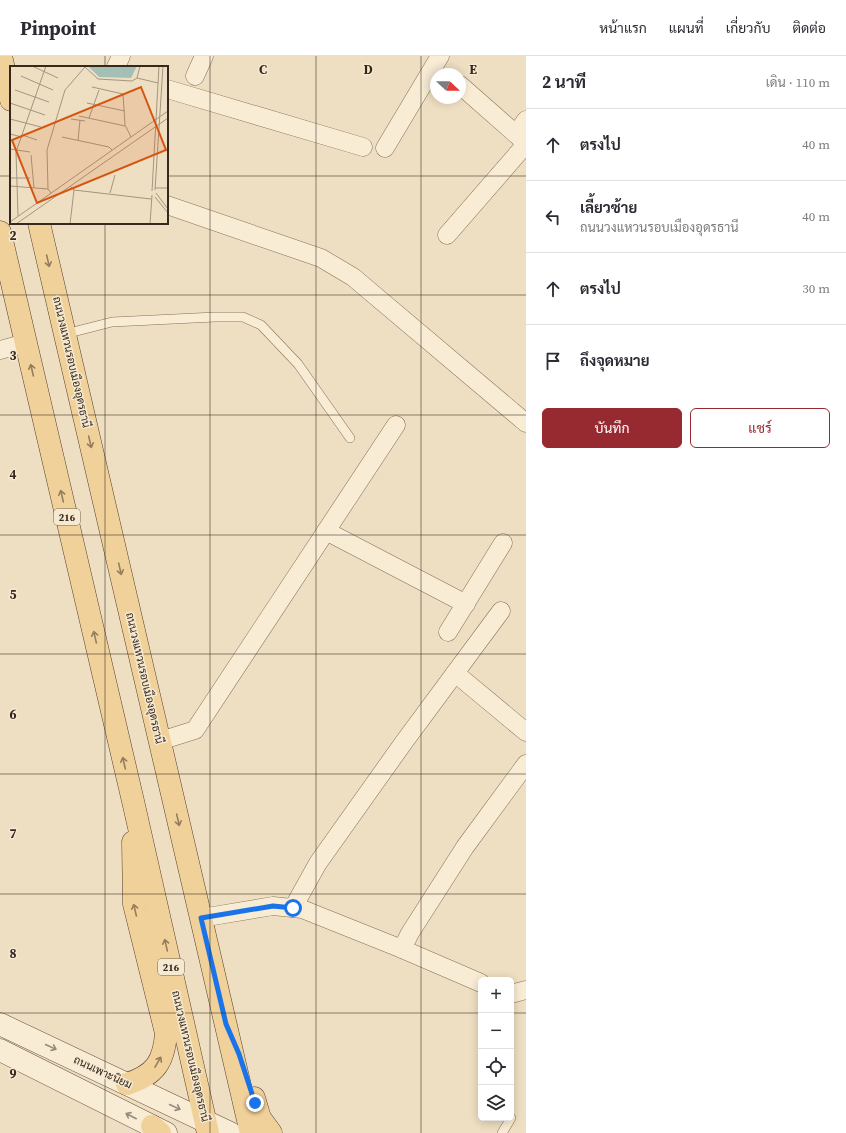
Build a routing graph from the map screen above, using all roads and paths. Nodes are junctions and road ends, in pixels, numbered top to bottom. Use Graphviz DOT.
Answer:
graph roads {
  1 [pos="1,56"];
  2 [pos="121,56"];
  3 [pos="204,56"];
  4 [pos="437,62"];
  5 [pos="116,66"];
  6 [pos="195,76"];
  7 [pos="168,89"];
  8 [pos="466,90"];
  9 [pos="10,96"];
  10 [pos="523,135"];
  11 [pos="363,147"];
  12 [pos="385,148"];
  13 [pos="168,205"];
  14 [pos="40,224"];
  15 [pos="0,232"];
  16 [pos="447,235"];
  17 [pos="65,334"];
  18 [pos="26,343"];
  19 [pos="0,350"];
  20 [pos="526,423"];
  21 [pos="396,425"];
  22 [pos="350,438"];
  23 [pos="326,531"];
  24 [pos="503,544"];
  25 [pos="466,604"];
  26 [pos="501,611"];
  27 [pos="448,632"];
  28 [pos="455,673"];
  29 [pos="526,732"];
  30 [pos="160,741"];
  31 [pos="526,764"];
  32 [pos="133,801"];
  33 [pos="293,908"];
  34 [pos="201,918"];
  35 [pos="402,949"];
  36 [pos="478,982"];
  37 [pos="526,990"];
  38 [pos="514,993"];
  39 [pos="0,1024"];
  40 [pos="226,1024"];
  41 [pos="0,1050"];
  42 [pos="127,1084"];
  43 [pos="509,1121"];
  44 [pos="207,1127"];
  45 [pos="159,1131"];
  46 [pos="230,1133"];
  47 [pos="251,1133"];
  48 [pos="271,1133"];
  49 [pos="502,1133"];
  1 -- 9 [label="main road"];
  2 -- 5 [label="street"];
  3 -- 6 [label="street"];
  4 -- 12 [label="street"];
  7 -- 11 [label="street"];
  8 -- 10 [label="street"];
  10 -- 16 [label="street"];
  13 -- 20 [label="street"];
  14 -- 17 [label="main road, ถนนวงแหวนรอบเมืองอุดรธานี, one-way"];
  15 -- 18 [label="main road, ถนนวงแหวนรอบเมืองอุดรธานี / 216"];
  17 -- 22 [label="lane"];
  17 -- 30 [label="main road, ถนนวงแหวนรอบเมืองอุดรธานี, one-way"];
  18 -- 19 [label="street"];
  32 -- 18 [label="main road, ถนนวงแหวนรอบเมืองอุดรธานี / 216, one-way"];
  21 -- 23 [label="street"];
  23 -- 25 [label="street"];
  23 -- 30 [label="street"];
  24 -- 25 [label="street"];
  25 -- 27 [label="street"];
  26 -- 28 [label="street"];
  28 -- 29 [label="street"];
  28 -- 33 [label="street"];
  30 -- 34 [label="main road, ถนนวงแหวนรอบเมืองอุดรธานี, one-way"];
  31 -- 35 [label="street"];
  42 -- 32 [label="main road, one-way"];
  44 -- 32 [label="main road, ถนนวงแหวนรอบเมืองอุดรธานี / 216, one-way"];
  33 -- 34 [label="street"];
  33 -- 35 [label="street"];
  34 -- 40 [label="main road, ถนนวงแหวนรอบเมืองอุดรธานี"];
  35 -- 36 [label="street"];
  37 -- 38 [label="street"];
  39 -- 42 [label="main road, ถนนเพาะนิยม, one-way"];
  40 -- 47 [label="main road, ถนนวงแหวนรอบเมืองอุดรธานี"];
  40 -- 48 [label="main road"];
  45 -- 41 [label="main road, one-way"];
  42 -- 44 [label="main road, ถนนเพาะนิยม, one-way"];
  43 -- 49 [label="lane"];
  44 -- 46 [label="main road, ถนนเพาะนิยม"];
}
